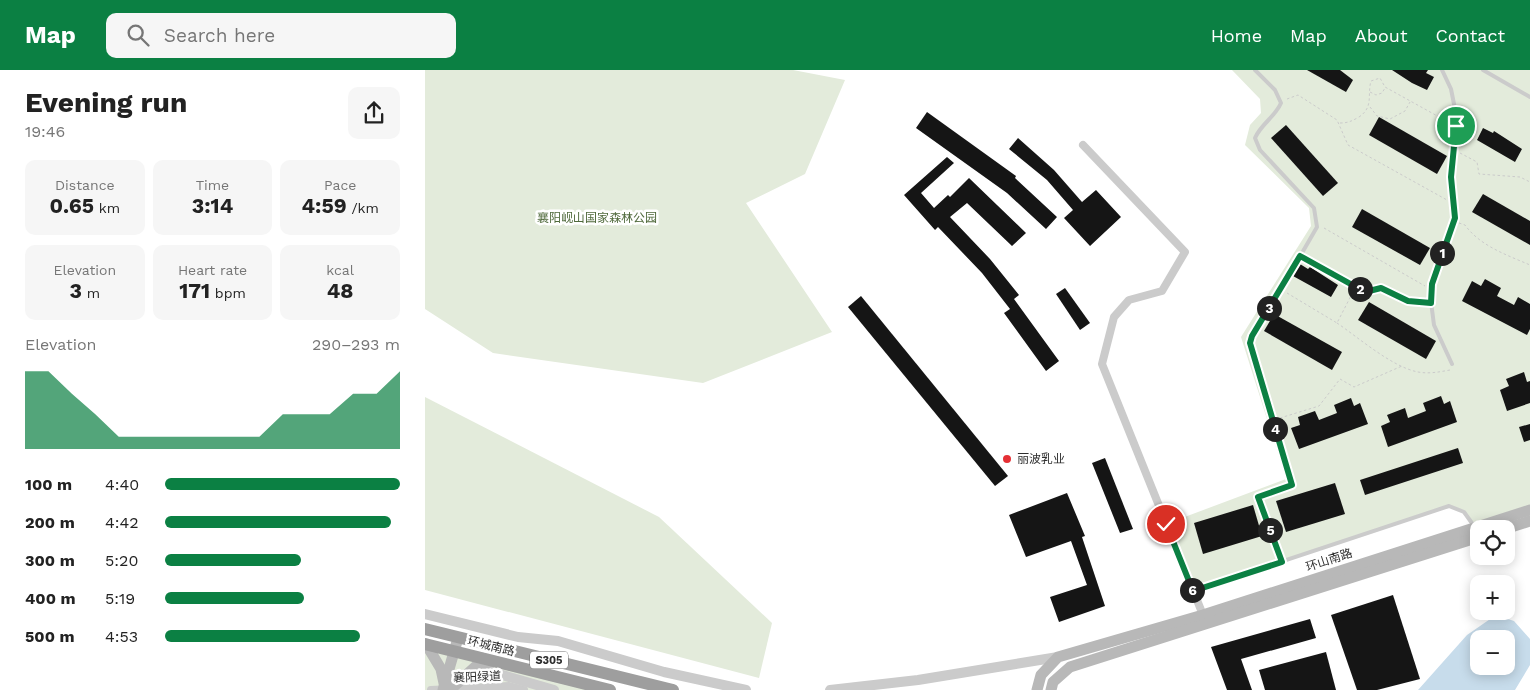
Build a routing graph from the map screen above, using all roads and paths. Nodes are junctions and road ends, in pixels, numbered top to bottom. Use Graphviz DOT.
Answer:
graph roads {
  1 [pos="1255,70"];
  2 [pos="1442,70"];
  3 [pos="1483,70"];
  4 [pos="1385,87"];
  5 [pos="1370,92"];
  6 [pos="1530,97"];
  7 [pos="1280,101"];
  8 [pos="1411,101"];
  9 [pos="1369,105"];
  10 [pos="1339,124"];
  11 [pos="1456,126"];
  12 [pos="1083,145"];
  13 [pos="1453,150"];
  14 [pos="1530,182"];
  15 [pos="1454,204"];
  16 [pos="1454,222"];
  17 [pos="1317,223"];
  18 [pos="1300,256"];
  19 [pos="1530,265"];
  20 [pos="1356,287"];
  21 [pos="1280,289"];
  22 [pos="1432,290"];
  23 [pos="1431,303"];
  24 [pos="1337,323"];
  25 [pos="1452,364"];
  26 [pos="1402,366"];
  27 [pos="1450,370"];
  28 [pos="1273,420"];
  29 [pos="1530,510"];
  30 [pos="1506,520"];
  31 [pos="1470,521"];
  32 [pos="1530,521"];
  33 [pos="1515,526"];
  34 [pos="1470,534"];
  35 [pos="1470,534"];
  36 [pos="1282,562"];
  37 [pos="1193,591"];
  38 [pos="425,614"];
  39 [pos="1203,615"];
  40 [pos="466,624"];
  41 [pos="425,629"];
  42 [pos="463,639"];
  43 [pos="428,650"];
  44 [pos="459,653"];
  45 [pos="1058,658"];
  46 [pos="492,661"];
  47 [pos="475,667"];
  48 [pos="431,690"];
  49 [pos="447,690"];
  50 [pos="524,690"];
  51 [pos="554,690"];
  52 [pos="609,690"];
  53 [pos="673,690"];
  54 [pos="746,690"];
  55 [pos="830,690"];
  56 [pos="1037,690"];
  57 [pos="1051,690"];
  1 -- 7 [label="lane"];
  2 -- 11 [label="lane"];
  3 -- 6 [label="lane"];
  4 -- 5 [label="path"];
  4 -- 5 [label="path"];
  4 -- 8 [label="path"];
  5 -- 9 [label="path"];
  7 -- 10 [label="path"];
  7 -- 17 [label="lane"];
  8 -- 9 [label="path"];
  8 -- 11 [label="path"];
  9 -- 10 [label="path"];
  10 -- 15 [label="path"];
  11 -- 13 [label="lane"];
  12 -- 37 [label="street"];
  13 -- 14 [label="path"];
  13 -- 15 [label="lane"];
  15 -- 16 [label="lane"];
  16 -- 19 [label="path"];
  16 -- 22 [label="lane"];
  17 -- 18 [label="lane"];
  17 -- 22 [label="path"];
  18 -- 20 [label="path"];
  18 -- 21 [label="lane"];
  20 -- 23 [label="path"];
  20 -- 24 [label="path"];
  21 -- 24 [label="path"];
  21 -- 28 [label="lane"];
  22 -- 23 [label="lane"];
  23 -- 25 [label="lane"];
  24 -- 26 [label="path"];
  26 -- 27 [label="path"];
  26 -- 28 [label="path"];
  28 -- 36 [label="lane"];
  29 -- 30 [label="main road, 环山南路"];
  31 -- 36 [label="lane"];
  32 -- 33 [label="main road"];
  34 -- 39 [label="main road, 环山南路"];
  35 -- 57 [label="main road, 环山南路"];
  36 -- 37 [label="lane"];
  37 -- 39 [label="street"];
  38 -- 40 [label="street"];
  39 -- 45 [label="main road, 环山南路"];
  40 -- 42 [label="street"];
  40 -- 54 [label="street"];
  41 -- 42 [label="highway, 环城南路 / S305"];
  42 -- 44 [label="main road"];
  42 -- 53 [label="highway, 环城南路 / S305"];
  43 -- 44 [label="highway, 环城南路 / S305"];
  43 -- 49 [label="main road"];
  44 -- 46 [label="highway, 环城南路 / S305"];
  44 -- 49 [label="main road"];
  45 -- 55 [label="street"];
  45 -- 56 [label="main road, 环山南路"];
  46 -- 47 [label="main road"];
  46 -- 52 [label="highway, 环城南路 / S305"];
  47 -- 49 [label="main road"];
  47 -- 51 [label="street"];
  48 -- 49 [label="street, 襄阳绿道"];
  49 -- 50 [label="street, 襄阳绿道"];
}
